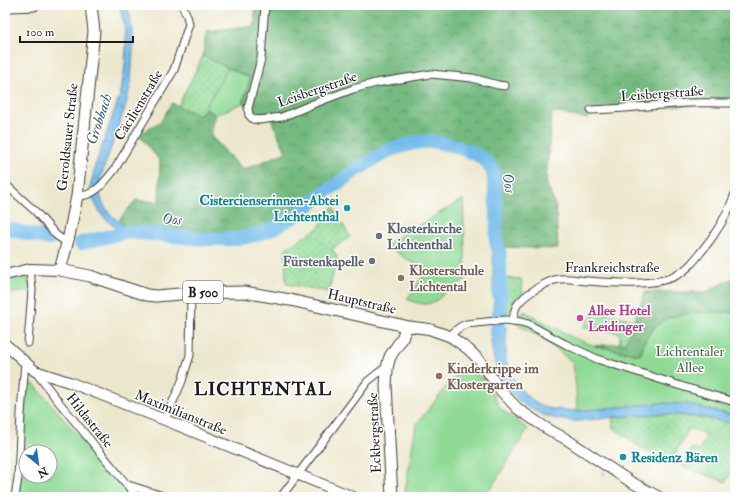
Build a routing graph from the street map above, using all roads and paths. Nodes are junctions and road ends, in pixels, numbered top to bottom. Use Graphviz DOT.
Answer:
graph roads {
  1 [pos="34,5"];
  2 [pos="90,5"];
  3 [pos="182,5"];
  4 [pos="264,5"];
  5 [pos="10,8"];
  6 [pos="505,86"];
  7 [pos="735,103"];
  8 [pos="591,110"];
  9 [pos="5,184"];
  10 [pos="735,194"];
  11 [pos="76,196"];
  12 [pos="67,243"];
  13 [pos="30,269"];
  14 [pos="60,270"];
  15 [pos="5,275"];
  16 [pos="191,293"];
  17 [pos="509,321"];
  18 [pos="405,326"];
  19 [pos="449,336"];
  20 [pos="28,343"];
  21 [pos="5,344"];
  22 [pos="25,362"];
  23 [pos="387,368"];
  24 [pos="35,371"];
  25 [pos="735,402"];
  26 [pos="165,420"];
  27 [pos="298,475"];
  28 [pos="126,485"];
  29 [pos="15,497"];
  30 [pos="137,497"];
  31 [pos="166,497"];
  32 [pos="281,497"];
  33 [pos="353,497"];
  34 [pos="392,497"];
  35 [pos="659,497"];
  1 -- 5 [label="street"];
  2 -- 11 [label="main road, Geroldsauer Straße"];
  3 -- 11 [label="street, Cäcilienstraße"];
  4 -- 6 [label="street, Leisbergstraße"];
  7 -- 8 [label="street, Leisbergstraße"];
  9 -- 12 [label="street"];
  10 -- 17 [label="street, Frankreichstraße"];
  11 -- 12 [label="main road, Geroldsauer Straße"];
  12 -- 14 [label="main road, Geroldsauer Straße"];
  13 -- 14 [label="main road, Hauptstraße"];
  13 -- 15 [label="main road, Hauptstraße"];
  13 -- 20 [label="street"];
  14 -- 16 [label="main road, Hauptstraße / B 500"];
  16 -- 18 [label="main road, Hauptstraße / B 500"];
  16 -- 26 [label="street"];
  17 -- 19 [label="street"];
  17 -- 25 [label="street"];
  18 -- 19 [label="main road, Hauptstraße"];
  18 -- 23 [label="main road"];
  19 -- 35 [label="main road, Hauptstraße"];
  21 -- 22 [label="main road, Maximilianstraße"];
  22 -- 24 [label="main road, Maximilianstraße"];
  22 -- 29 [label="street"];
  23 -- 27 [label="street"];
  23 -- 34 [label="main road, Eckbergstraße"];
  24 -- 26 [label="main road, Maximilianstraße"];
  24 -- 28 [label="street, Hildastraße"];
  26 -- 27 [label="main road, Maximilianstraße"];
  27 -- 32 [label="street"];
  27 -- 33 [label="main road, Maximilianstraße"];
  28 -- 30 [label="street, Hildastraße"];
  28 -- 31 [label="street"];
}
